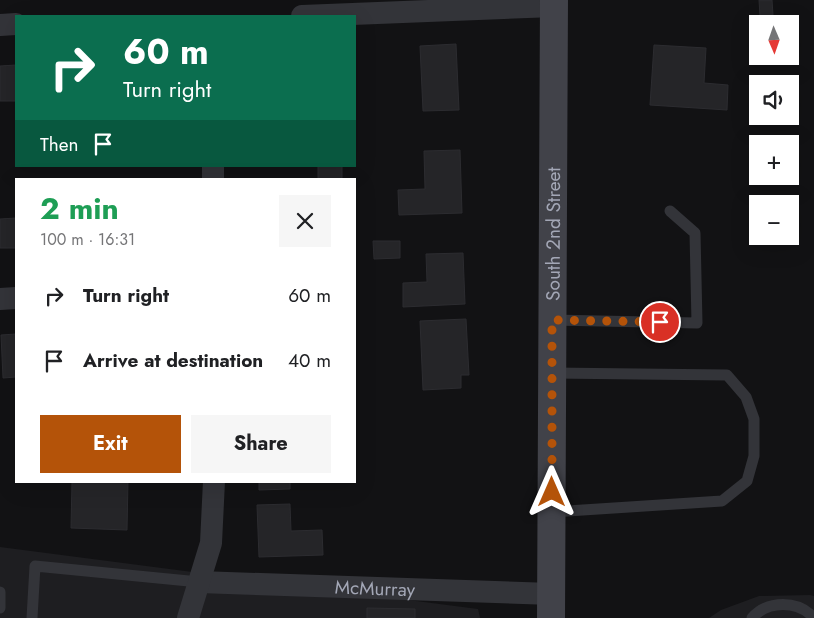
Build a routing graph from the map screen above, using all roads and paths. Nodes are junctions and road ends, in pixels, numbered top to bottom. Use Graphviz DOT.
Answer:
graph roads {
  1 [pos="554,3"];
  2 [pos="321,15"];
  3 [pos="15,24"];
  4 [pos="0,25"];
  5 [pos="670,210"];
  6 [pos="15,298"];
  7 [pos="0,299"];
  8 [pos="552,320"];
  9 [pos="552,373"];
  10 [pos="214,483"];
  11 [pos="552,512"];
  12 [pos="200,582"];
  13 [pos="0,592"];
  14 [pos="551,606"];
  15 [pos="0,608"];
  16 [pos="32,618"];
  17 [pos="188,618"];
  18 [pos="752,618"];
  19 [pos="814,618"];
  1 -- 2 [label="street"];
  1 -- 8 [label="main road, South 2nd Street"];
  3 -- 4 [label="street"];
  5 -- 8 [label="lane"];
  6 -- 7 [label="street"];
  8 -- 9 [label="main road, South 2nd Street"];
  9 -- 11 [label="main road, South 2nd Street"];
  9 -- 11 [label="lane"];
  10 -- 12 [label="street"];
  11 -- 14 [label="main road, South 2nd Street"];
  12 -- 14 [label="street, McMurray"];
  12 -- 16 [label="lane"];
  12 -- 17 [label="street"];
  13 -- 15 [label="lane"];
  18 -- 19 [label="lane"];
}
